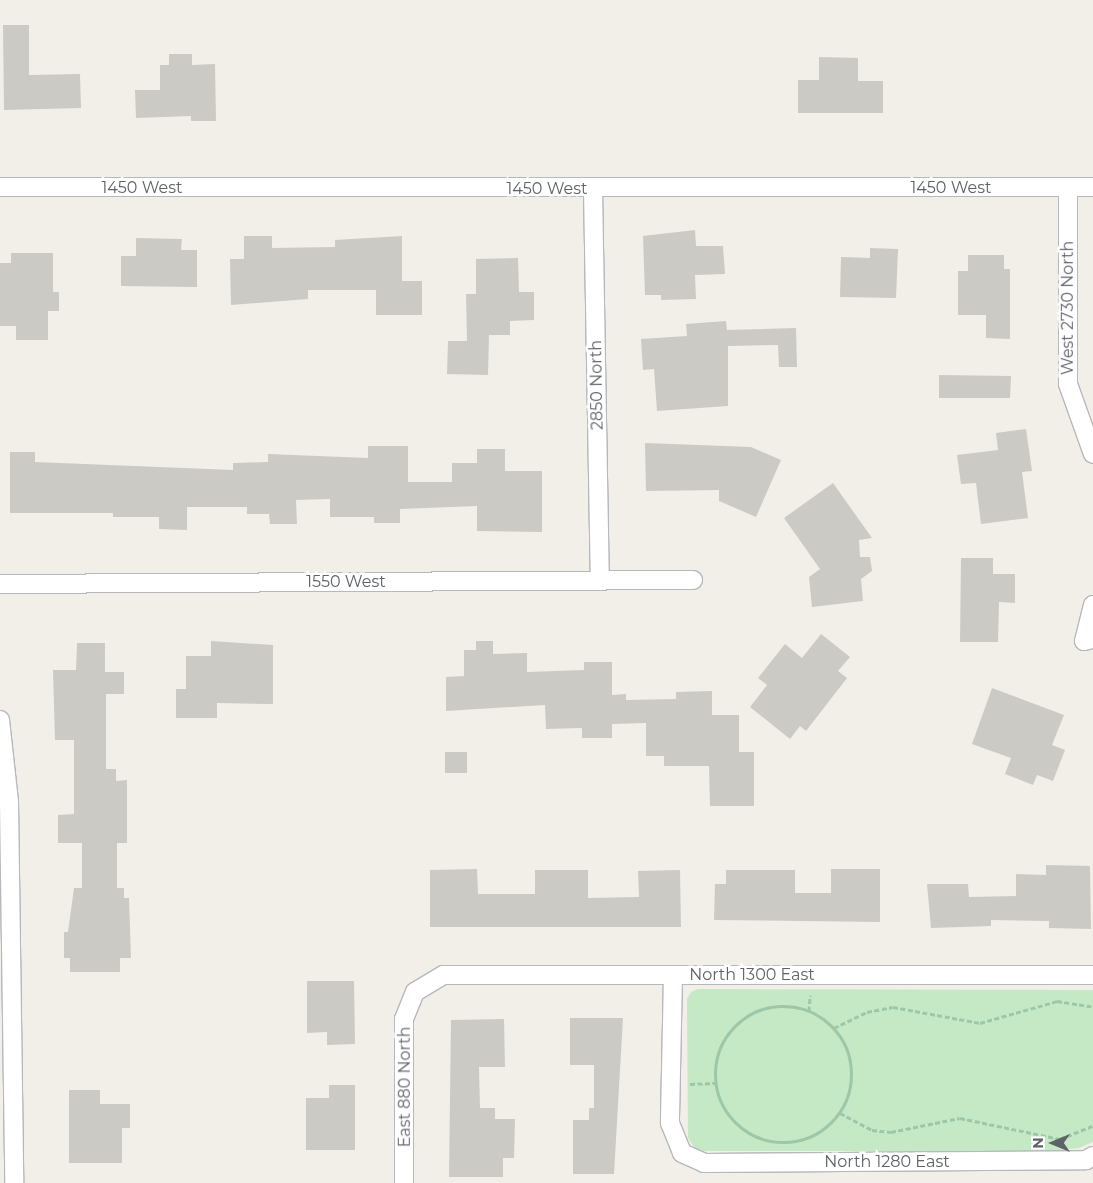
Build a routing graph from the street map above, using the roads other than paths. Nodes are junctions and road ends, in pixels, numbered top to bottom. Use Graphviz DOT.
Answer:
graph roads {
  1 [pos="0,187"];
  2 [pos="1068,187"];
  3 [pos="1093,187"];
  4 [pos="594,189"];
  5 [pos="1093,454"];
  6 [pos="600,580"];
  7 [pos="693,580"];
  8 [pos="0,584"];
  9 [pos="1093,605"];
  10 [pos="1089,640"];
  11 [pos="0,720"];
  12 [pos="673,975"];
  13 [pos="1093,975"];
  14 [pos="7,980"];
  15 [pos="415,992"];
  16 [pos="1093,1156"];
  17 [pos="14,1181"];
  18 [pos="404,1183"];
  1 -- 4 [label="street, 1450 West"];
  2 -- 3 [label="street, 1450 West"];
  2 -- 4 [label="street, 1450 West"];
  2 -- 5 [label="street, West 2730 North"];
  4 -- 6 [label="street, 2850 North"];
  6 -- 7 [label="street, 1550 West"];
  6 -- 8 [label="street, 1550 West"];
  9 -- 10 [label="street"];
  11 -- 14 [label="street"];
  12 -- 13 [label="street, North 1300 East"];
  12 -- 15 [label="street, North 1300 East"];
  12 -- 16 [label="street, North 1280 East"];
  14 -- 17 [label="street"];
  15 -- 18 [label="street, East 880 North"];
}
